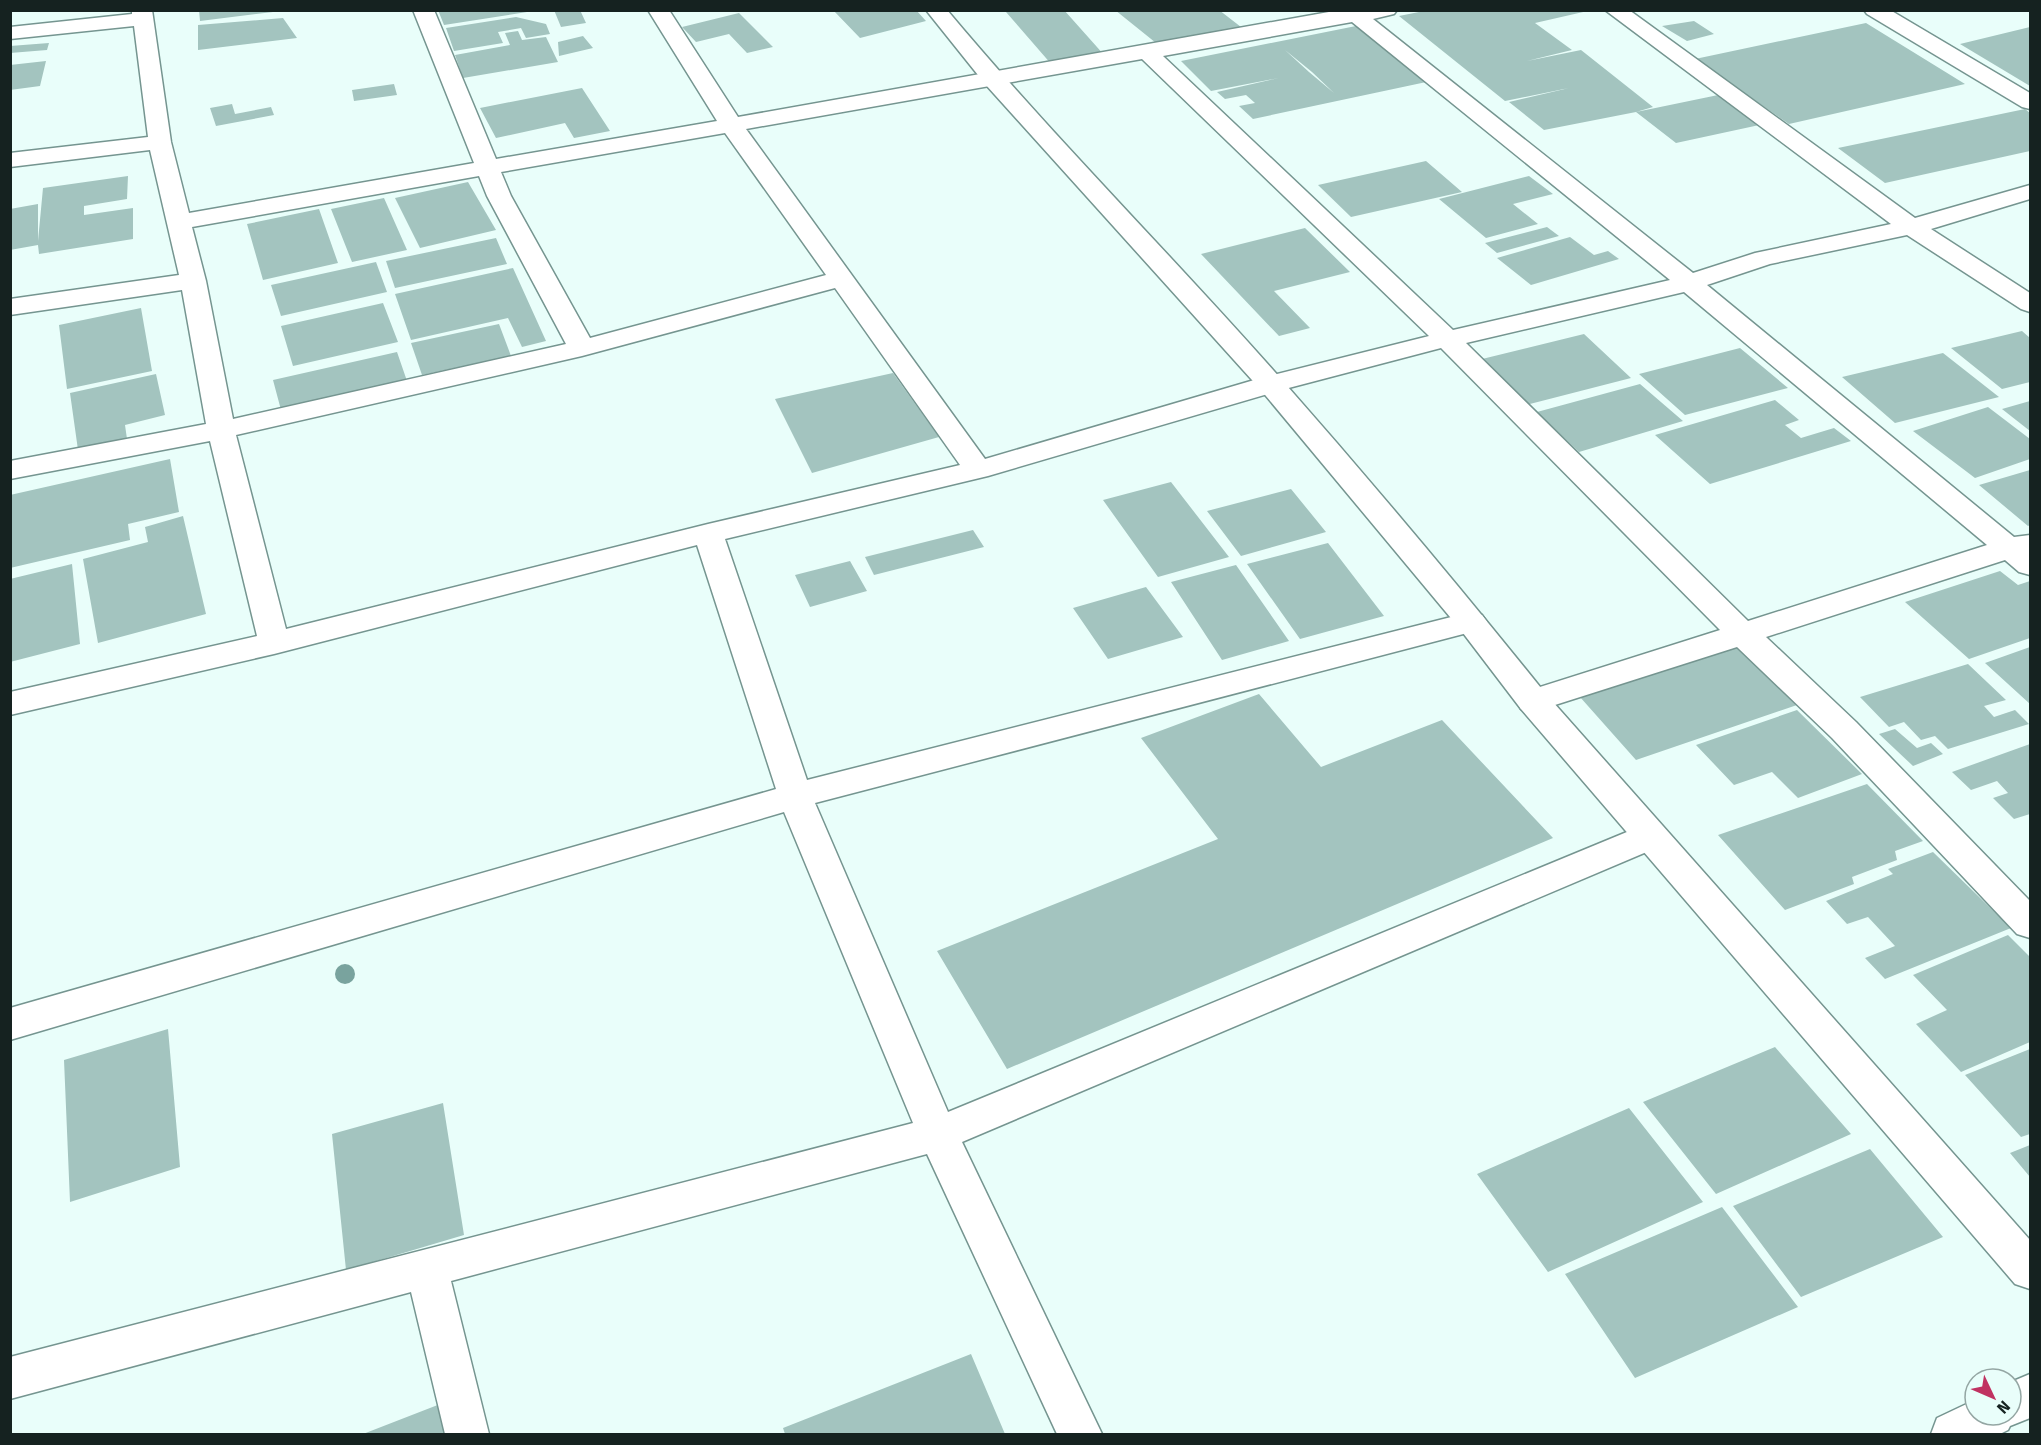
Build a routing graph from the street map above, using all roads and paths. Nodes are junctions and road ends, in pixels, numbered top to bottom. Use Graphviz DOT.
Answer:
graph roads {
  1 [pos="423,10"];
  2 [pos="658,10"];
  3 [pos="936,10"];
  4 [pos="1388,10"];
  5 [pos="1615,10"];
  6 [pos="1874,10"];
  7 [pos="1354,14"];
  8 [pos="143,15"];
  9 [pos="10,33"];
  10 [pos="1148,53"];
  11 [pos="994,80"];
  12 [pos="2031,102"];
  13 [pos="732,126"];
  14 [pos="160,142"];
  15 [pos="10,160"];
  16 [pos="489,168"];
  17 [pos="2031,192"];
  18 [pos="179,222"];
  19 [pos="1911,226"];
  20 [pos="841,279"];
  21 [pos="193,281"];
  22 [pos="1689,283"];
  23 [pos="2031,304"];
  24 [pos="10,307"];
  25 [pos="1447,339"];
  26 [pos="582,348"];
  27 [pos="1271,384"];
  28 [pos="221,430"];
  29 [pos="10,470"];
  30 [pos="978,470"];
  31 [pos="708,533"];
  32 [pos="2023,551"];
  33 [pos="1471,622"];
  34 [pos="1742,633"];
  35 [pos="274,643"];
  36 [pos="1533,701"];
  37 [pos="10,704"];
  38 [pos="795,795"];
  39 [pos="1651,836"];
  40 [pos="2031,924"];
  41 [pos="10,1024"];
  42 [pos="938,1134"];
  43 [pos="426,1268"];
  44 [pos="2031,1270"];
  45 [pos="10,1378"];
  46 [pos="1967,1427"];
  47 [pos="467,1434"];
  48 [pos="1080,1434"];
  49 [pos="1953,1434"];
  1 -- 16 [label="street"];
  2 -- 13 [label="street"];
  3 -- 11 [label="street"];
  4 -- 7 [label="street"];
  5 -- 19 [label="street"];
  6 -- 12 [label="street"];
  7 -- 10 [label="street"];
  7 -- 22 [label="street"];
  8 -- 9 [label="street"];
  8 -- 14 [label="street"];
  10 -- 11 [label="street"];
  10 -- 25 [label="street"];
  11 -- 13 [label="street"];
  11 -- 27 [label="street"];
  13 -- 16 [label="street"];
  13 -- 20 [label="street"];
  14 -- 15 [label="street"];
  14 -- 18 [label="street"];
  16 -- 18 [label="street"];
  16 -- 26 [label="street"];
  17 -- 19 [label="street"];
  18 -- 21 [label="street"];
  19 -- 22 [label="street"];
  19 -- 23 [label="street"];
  20 -- 26 [label="street"];
  20 -- 30 [label="street"];
  21 -- 24 [label="street"];
  21 -- 28 [label="street"];
  22 -- 25 [label="street"];
  22 -- 32 [label="street"];
  25 -- 27 [label="street"];
  25 -- 34 [label="street"];
  26 -- 28 [label="street"];
  27 -- 30 [label="street"];
  27 -- 33 [label="street"];
  28 -- 29 [label="street"];
  28 -- 35 [label="street"];
  30 -- 31 [label="street"];
  31 -- 35 [label="street"];
  31 -- 38 [label="street"];
  32 -- 34 [label="street"];
  33 -- 36 [label="street"];
  33 -- 38 [label="street"];
  34 -- 36 [label="street"];
  34 -- 40 [label="street"];
  35 -- 37 [label="street"];
  36 -- 39 [label="street"];
  38 -- 41 [label="street"];
  38 -- 42 [label="street"];
  39 -- 42 [label="street"];
  39 -- 44 [label="street"];
  42 -- 43 [label="street"];
  42 -- 48 [label="street"];
  43 -- 45 [label="street"];
  43 -- 47 [label="street"];
  46 -- 49 [label="street"];
}
